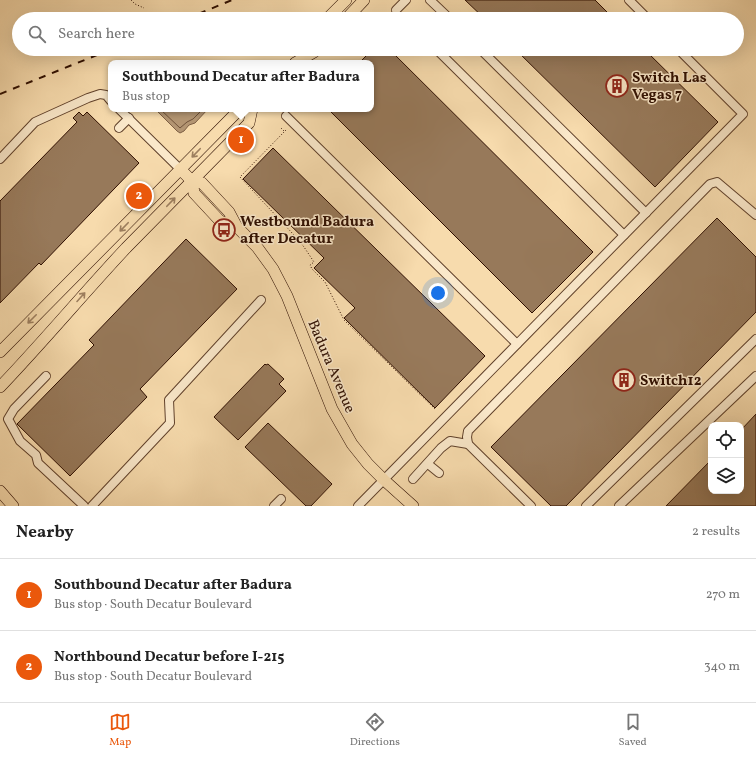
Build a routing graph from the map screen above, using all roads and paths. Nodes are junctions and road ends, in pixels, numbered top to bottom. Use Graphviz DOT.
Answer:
graph roads {
  1 [pos="131,0"];
  2 [pos="346,0"];
  3 [pos="364,0"];
  4 [pos="406,0"];
  5 [pos="430,0"];
  6 [pos="629,0"];
  7 [pos="144,8"];
  8 [pos="396,10"];
  9 [pos="334,12"];
  10 [pos="353,12"];
  11 [pos="443,12"];
  12 [pos="641,12"];
  13 [pos="443,56"];
  14 [pos="487,56"];
  15 [pos="685,56"];
  16 [pos="108,97"];
  17 [pos="122,112"];
  18 [pos="237,112"];
  19 [pos="251,112"];
  20 [pos="286,116"];
  21 [pos="129,118"];
  22 [pos="119,128"];
  23 [pos="281,128"];
  24 [pos="286,130"];
  25 [pos="284,132"];
  26 [pos="0,159"];
  27 [pos="180,169"];
  28 [pos="192,181"];
  29 [pos="646,213"];
  30 [pos="756,215"];
  31 [pos="624,235"];
  32 [pos="261,300"];
  33 [pos="756,339"];
  34 [pos="517,344"];
  35 [pos="0,352"];
  36 [pos="46,376"];
  37 [pos="756,376"];
  38 [pos="0,387"];
  39 [pos="436,410"];
  40 [pos="468,444"];
  41 [pos="428,464"];
  42 [pos="439,473"];
  43 [pos="413,479"];
  44 [pos="384,480"];
  45 [pos="0,491"];
  46 [pos="281,499"];
  47 [pos="14,506"];
  48 [pos="84,506"];
  49 [pos="92,506"];
  50 [pos="274,506"];
  51 [pos="358,506"];
  52 [pos="413,506"];
  53 [pos="531,506"];
  54 [pos="586,506"];
  55 [pos="619,506"];
  1 -- 7 [label="path"];
  2 -- 9 [label="main road"];
  3 -- 10 [label="main road"];
  4 -- 8 [label="street"];
  5 -- 11 [label="street"];
  6 -- 12 [label="street"];
  13 -- 31 [label="street"];
  14 -- 29 [label="street"];
  15 -- 29 [label="street"];
  16 -- 26 [label="street"];
  17 -- 21 [label="street, Badura Avenue"];
  18 -- 27 [label="main road, one-way"];
  19 -- 28 [label="main road"];
  20 -- 34 [label="street"];
  21 -- 22 [label="street"];
  21 -- 27 [label="street, Badura Avenue"];
  23 -- 25 [label="path"];
  24 -- 25 [label="path"];
  25 -- 39 [label="path"];
  27 -- 28 [label="main road, Badura Avenue"];
  27 -- 35 [label="main road, one-way"];
  38 -- 28 [label="main road, one-way"];
  28 -- 44 [label="main road, Badura Avenue"];
  29 -- 31 [label="street"];
  30 -- 40 [label="street"];
  31 -- 34 [label="street"];
  32 -- 49 [label="street"];
  33 -- 54 [label="street"];
  34 -- 44 [label="street"];
  36 -- 48 [label="street"];
  37 -- 55 [label="street"];
  40 -- 41 [label="street"];
  40 -- 53 [label="street"];
  41 -- 42 [label="street"];
  41 -- 43 [label="street"];
  44 -- 51 [label="street"];
  44 -- 52 [label="main road, Badura Avenue"];
  45 -- 47 [label="main road"];
  46 -- 50 [label="street"];
}
